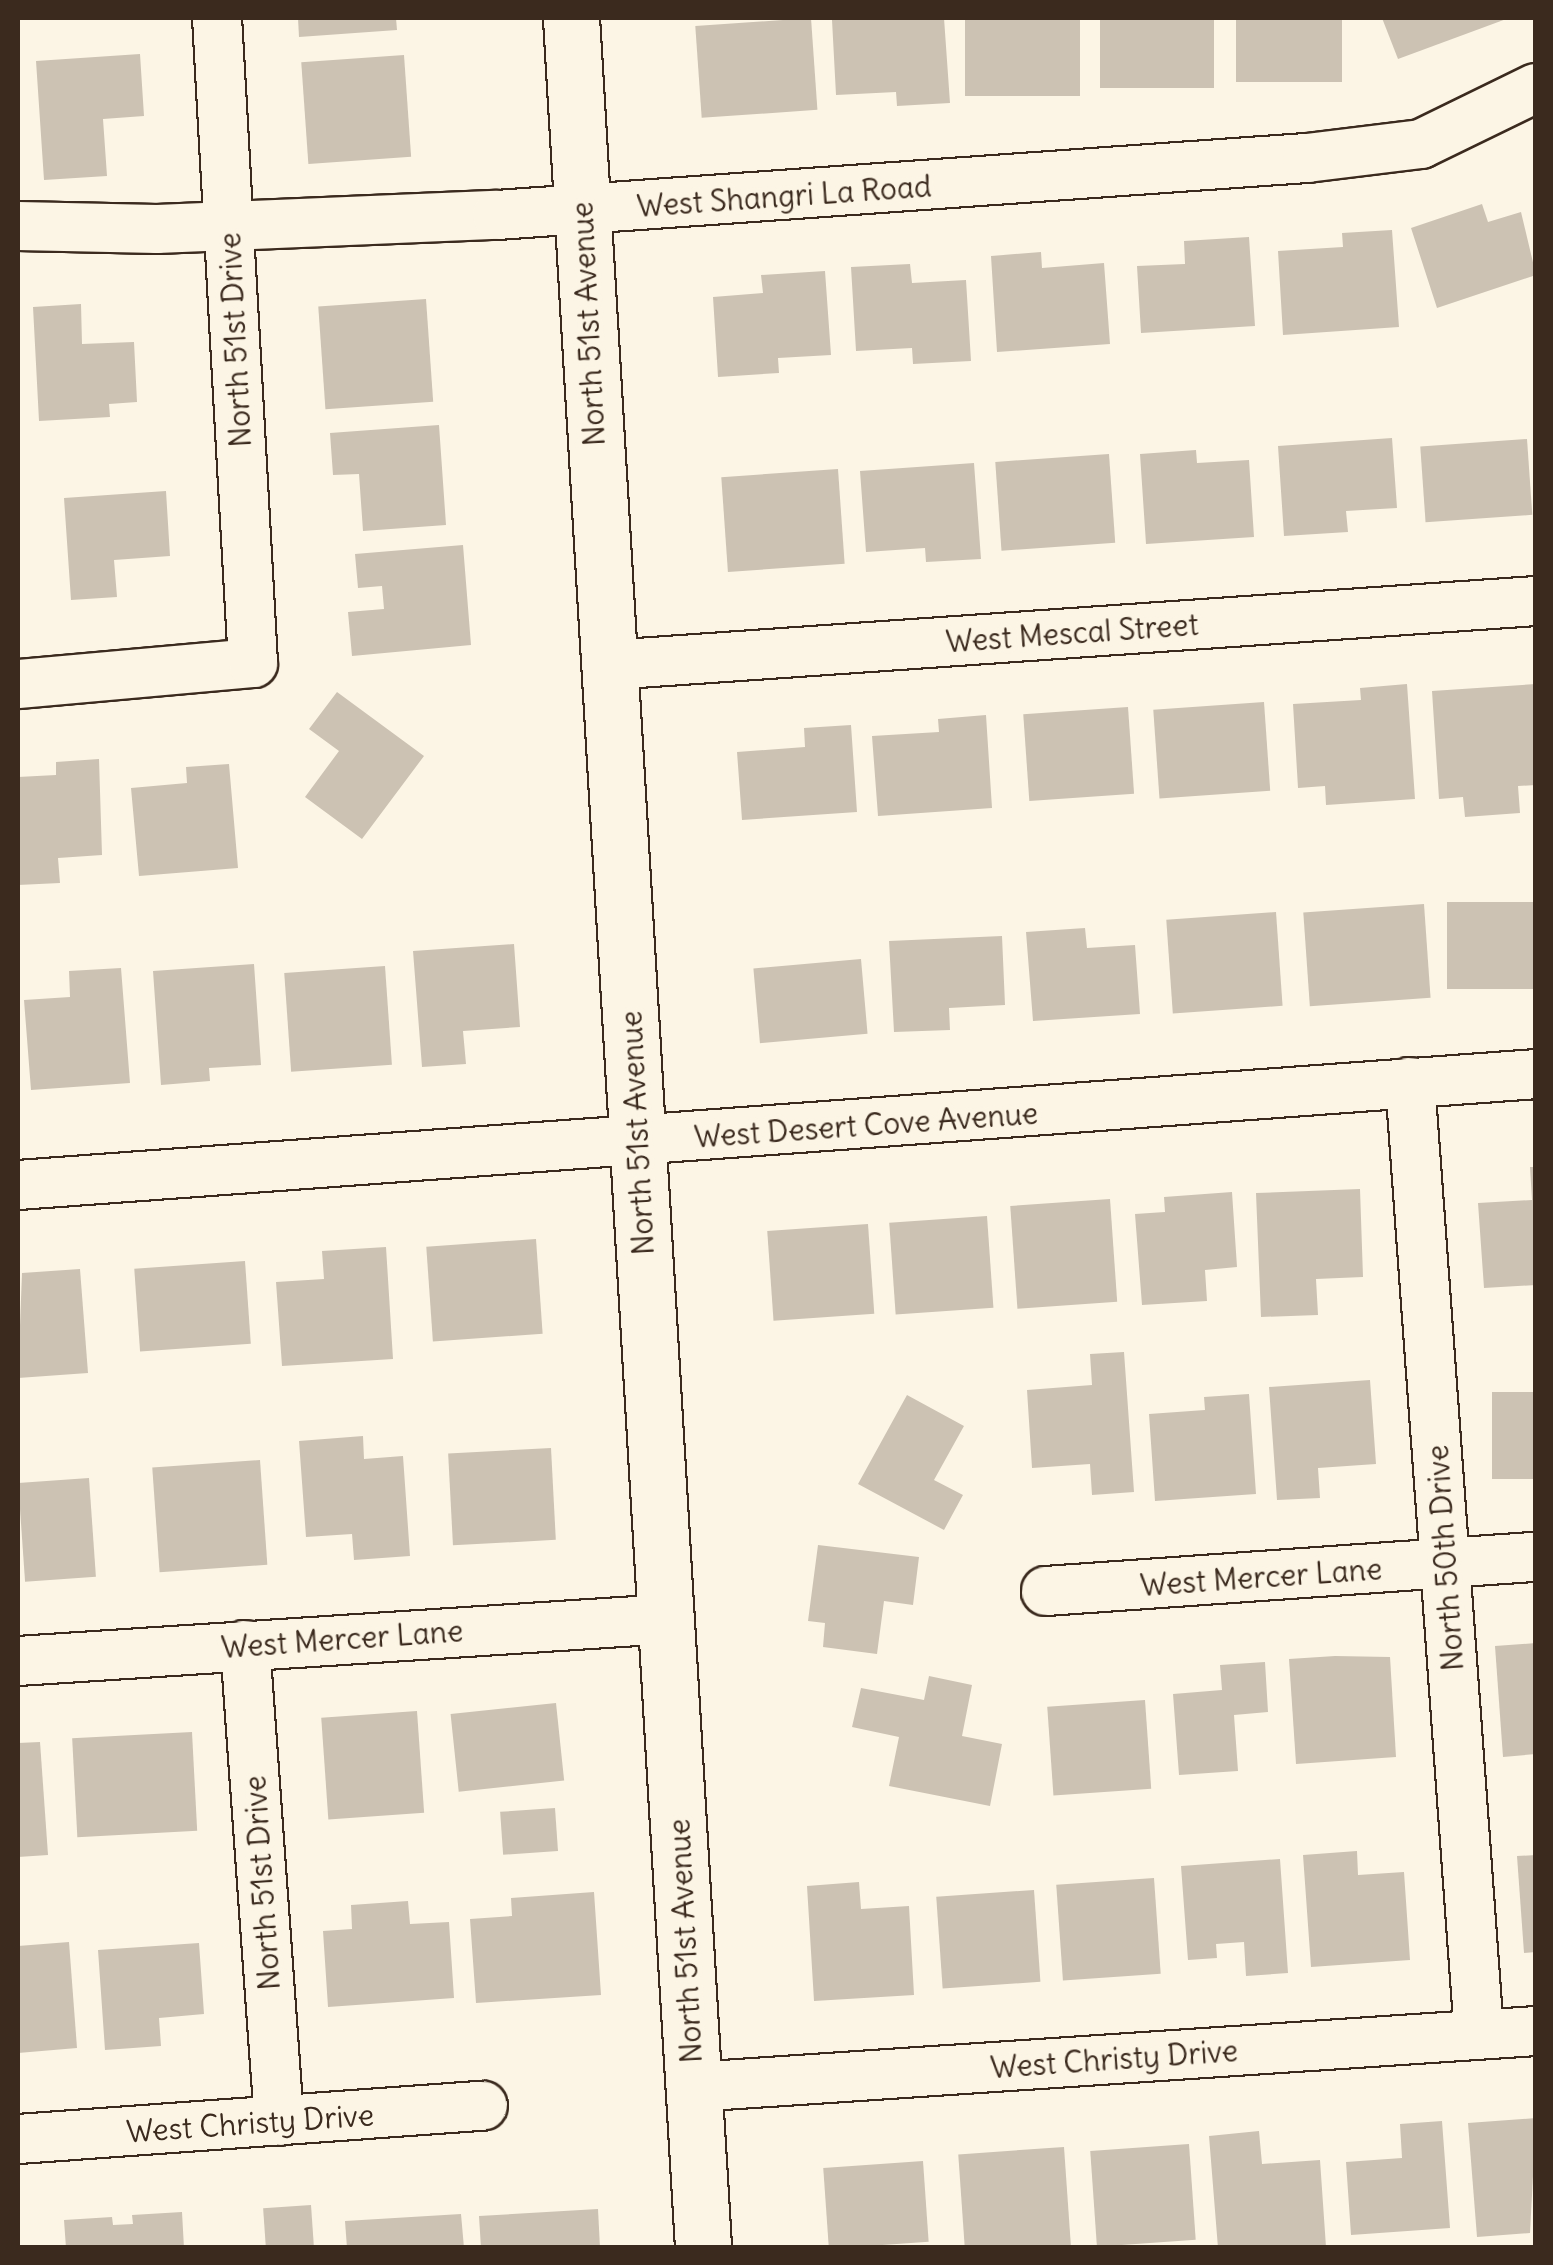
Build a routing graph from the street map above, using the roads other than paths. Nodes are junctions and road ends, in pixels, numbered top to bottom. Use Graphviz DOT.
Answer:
graph roads {
  1 [pos="217,18"];
  2 [pos="571,18"];
  3 [pos="1536,88"];
  4 [pos="581,210"];
  5 [pos="18,226"];
  6 [pos="229,227"];
  7 [pos="1536,601"];
  8 [pos="609,666"];
  9 [pos="18,684"];
  10 [pos="1536,1074"];
  11 [pos="1410,1082"];
  12 [pos="637,1143"];
  13 [pos="18,1185"];
  14 [pos="1536,1558"];
  15 [pos="1446,1566"];
  16 [pos="1046,1590"];
  17 [pos="668,1619"];
  18 [pos="245,1644"];
  19 [pos="18,1660"];
  20 [pos="1536,2031"];
  21 [pos="1479,2034"];
  22 [pos="693,2088"];
  23 [pos="483,2106"];
  24 [pos="279,2121"];
  25 [pos="18,2139"];
  26 [pos="703,2248"];
  1 -- 6 [label="street, North 51st Drive"];
  2 -- 4 [label="main road, North 51st Avenue"];
  3 -- 4 [label="street, West Shangri La Road"];
  4 -- 6 [label="street, West Shangri La Road"];
  4 -- 8 [label="main road, North 51st Avenue"];
  5 -- 6 [label="street, West Shangri La Road"];
  6 -- 9 [label="street, North 51st Drive"];
  7 -- 8 [label="street, West Mescal Street"];
  8 -- 12 [label="main road, North 51st Avenue"];
  10 -- 11 [label="street, West Desert Cove Avenue"];
  11 -- 12 [label="street, West Desert Cove Avenue"];
  11 -- 15 [label="street, North 50th Drive"];
  12 -- 13 [label="street, West Desert Cove Avenue"];
  12 -- 17 [label="main road, North 51st Avenue"];
  14 -- 15 [label="street, West Mercer Lane"];
  15 -- 16 [label="street, West Mercer Lane"];
  15 -- 21 [label="street, North 50th Drive"];
  17 -- 18 [label="street, West Mercer Lane"];
  17 -- 22 [label="main road, North 51st Avenue"];
  18 -- 19 [label="street, West Mercer Lane"];
  18 -- 24 [label="street, North 51st Drive"];
  20 -- 21 [label="street, West Christy Drive"];
  21 -- 22 [label="street, West Christy Drive"];
  22 -- 26 [label="main road, North 51st Avenue"];
  23 -- 24 [label="street, West Christy Drive"];
  24 -- 25 [label="street, West Christy Drive"];
}
